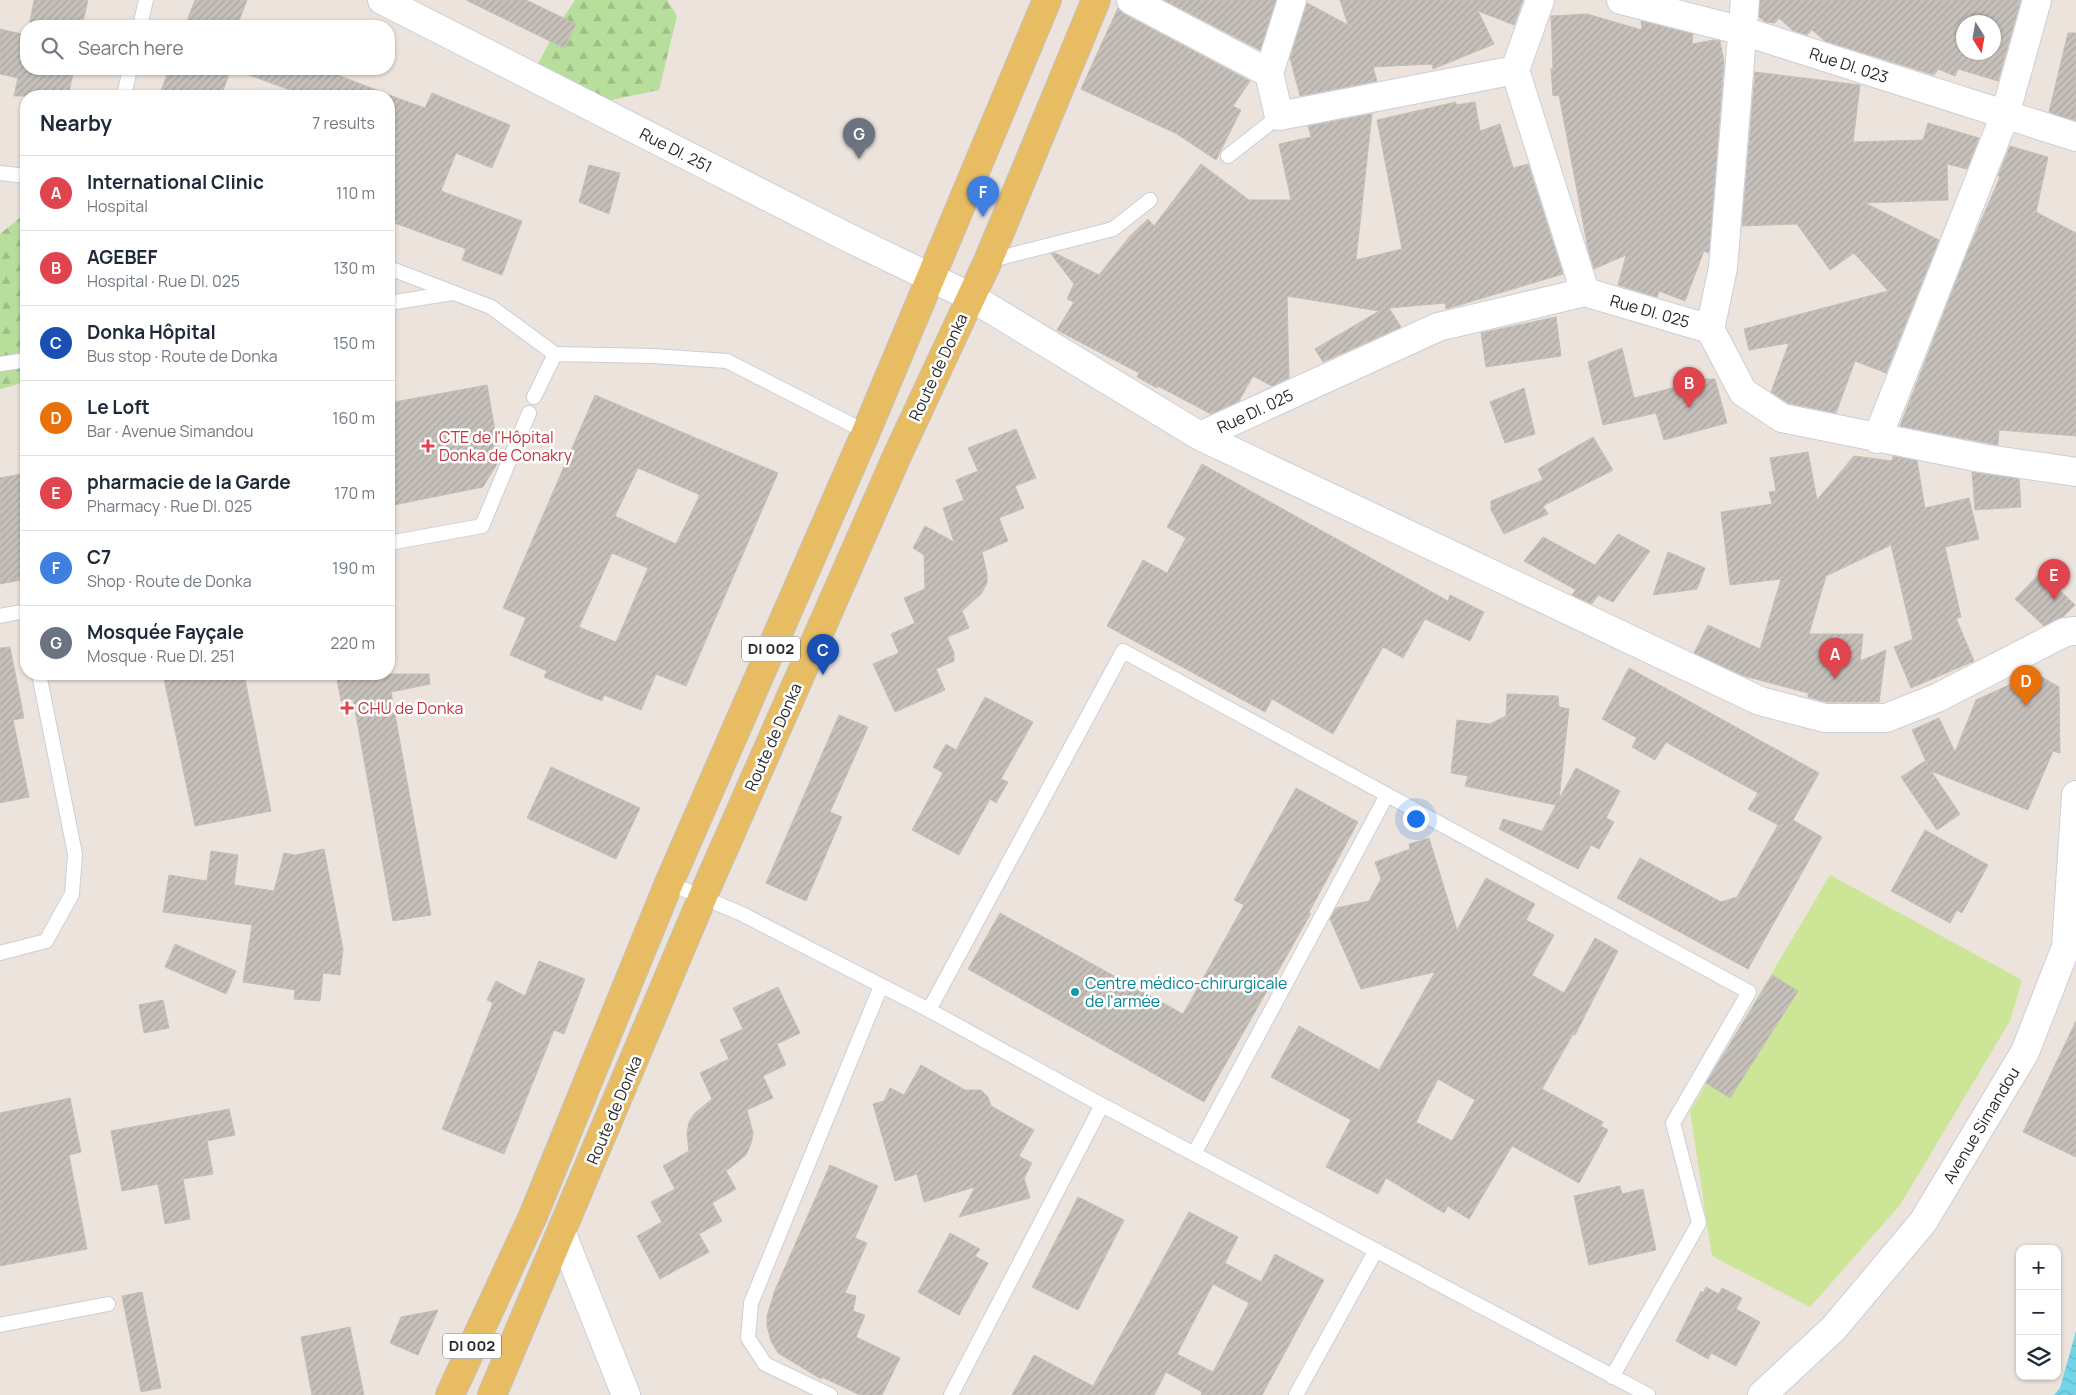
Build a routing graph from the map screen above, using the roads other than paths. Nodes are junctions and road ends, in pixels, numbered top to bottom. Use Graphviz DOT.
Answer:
graph roads {
  1 [pos="146,0"];
  2 [pos="382,0"];
  3 [pos="1046,0"];
  4 [pos="1096,0"];
  5 [pos="1131,0"];
  6 [pos="1292,0"];
  7 [pos="1540,0"];
  8 [pos="1621,0"];
  9 [pos="1745,0"];
  10 [pos="2037,0"];
  11 [pos="141,20"];
  12 [pos="1743,31"];
  13 [pos="1515,70"];
  14 [pos="1269,73"];
  15 [pos="129,75"];
  16 [pos="125,90"];
  17 [pos="2005,115"];
  18 [pos="1279,116"];
  19 [pos="2076,137"];
  20 [pos="1228,156"];
  21 [pos="0,173"];
  22 [pos="20,175"];
  23 [pos="1150,200"];
  24 [pos="988,261"];
  25 [pos="395,270"];
  26 [pos="931,277"];
  27 [pos="1585,292"];
  28 [pos="454,293"];
  29 [pos="971,297"];
  30 [pos="395,302"];
  31 [pos="1710,329"];
  32 [pos="555,354"];
  33 [pos="20,361"];
  34 [pos="0,364"];
  35 [pos="534,397"];
  36 [pos="529,414"];
  37 [pos="866,432"];
  38 [pos="1200,436"];
  39 [pos="1877,439"];
  40 [pos="2076,472"];
  41 [pos="395,542"];
  42 [pos="20,612"];
  43 [pos="0,616"];
  44 [pos="2076,631"];
  45 [pos="40,680"];
  46 [pos="2076,794"];
  47 [pos="1387,795"];
  48 [pos="669,883"];
  49 [pos="702,896"];
  50 [pos="0,953"];
  51 [pos="881,986"];
  52 [pos="929,1010"];
  53 [pos="1102,1105"];
  54 [pos="1194,1154"];
  55 [pos="562,1234"];
  56 [pos="1376,1250"];
  57 [pos="108,1304"];
  58 [pos="0,1325"];
  59 [pos="1612,1377"];
  60 [pos="450,1395"];
  61 [pos="492,1395"];
  62 [pos="626,1395"];
  63 [pos="830,1395"];
  64 [pos="951,1395"];
  65 [pos="1296,1395"];
  66 [pos="1648,1395"];
  67 [pos="1762,1395"];
  1 -- 11 [label="lane"];
  2 -- 26 [label="street, Rue DI. 251"];
  3 -- 26 [label="main road, DI 002"];
  4 -- 24 [label="main road, Route de Donka / DI 002"];
  5 -- 14 [label="street"];
  6 -- 14 [label="street"];
  7 -- 13 [label="street"];
  8 -- 12 [label="street, Rue DI. 023"];
  9 -- 12 [label="street"];
  10 -- 17 [label="street"];
  12 -- 17 [label="street, Rue DI. 023"];
  12 -- 31 [label="street"];
  13 -- 18 [label="street"];
  13 -- 27 [label="street"];
  14 -- 18 [label="street"];
  15 -- 16 [label="lane"];
  17 -- 19 [label="street, Rue DI. 023"];
  17 -- 39 [label="street"];
  18 -- 20 [label="lane"];
  21 -- 22 [label="lane"];
  23 -- 24 [label="lane"];
  24 -- 29 [label="main road, Route de Donka / DI 002"];
  25 -- 28 [label="lane"];
  26 -- 29 [label="street, Rue DI. 251"];
  26 -- 37 [label="main road, DI 002"];
  27 -- 31 [label="street, Rue DI. 025"];
  27 -- 38 [label="street, Rue DI. 025"];
  28 -- 30 [label="lane"];
  28 -- 32 [label="lane"];
  29 -- 38 [label="street, Rue DI. 251"];
  29 -- 49 [label="main road, Route de Donka / DI 002"];
  31 -- 39 [label="street, Rue DI. 025"];
  32 -- 35 [label="lane"];
  32 -- 37 [label="lane"];
  33 -- 34 [label="lane"];
  36 -- 41 [label="lane"];
  37 -- 48 [label="main road, DI 002"];
  38 -- 44 [label="street, Rue DI. 251"];
  39 -- 40 [label="street, Rue DI. 025"];
  42 -- 43 [label="lane"];
  45 -- 50 [label="lane"];
  46 -- 67 [label="street, Avenue Simandou"];
  47 -- 52 [label="lane"];
  47 -- 54 [label="lane"];
  47 -- 59 [label="lane"];
  48 -- 49 [label="lane"];
  48 -- 60 [label="main road, DI 002"];
  49 -- 51 [label="lane"];
  49 -- 55 [label="main road, Route de Donka / DI 002"];
  51 -- 52 [label="lane"];
  51 -- 63 [label="lane"];
  52 -- 53 [label="lane"];
  53 -- 54 [label="lane"];
  53 -- 64 [label="lane"];
  54 -- 56 [label="lane"];
  55 -- 61 [label="main road, Route de Donka / DI 002"];
  55 -- 62 [label="street"];
  56 -- 59 [label="lane"];
  56 -- 65 [label="lane"];
  57 -- 58 [label="lane"];
  59 -- 66 [label="lane"];
}
